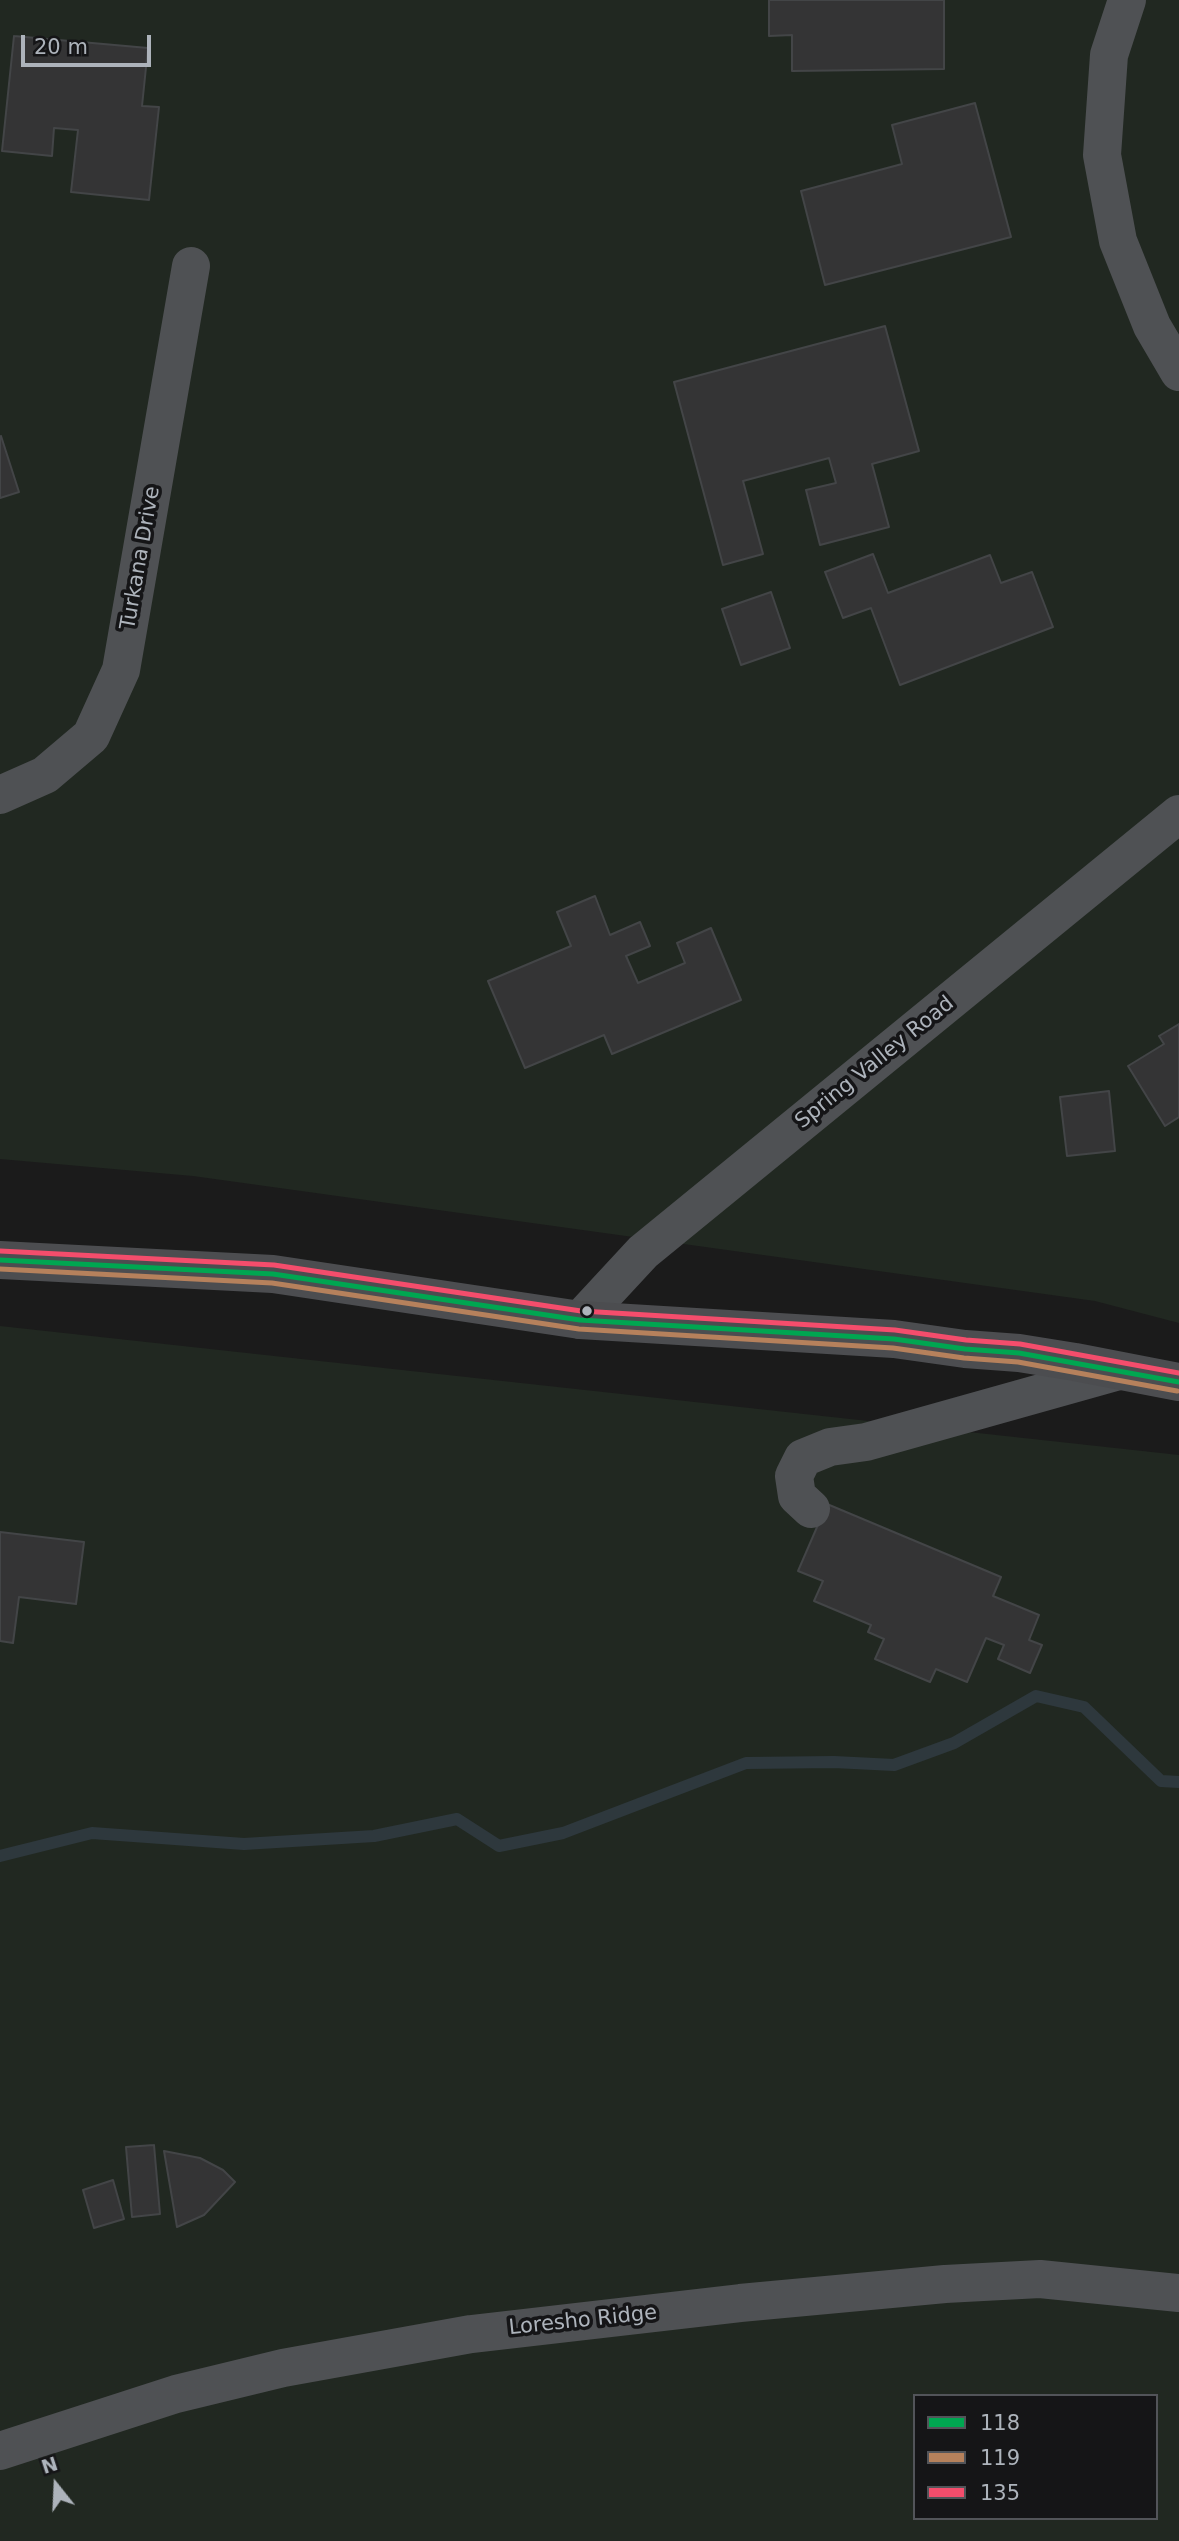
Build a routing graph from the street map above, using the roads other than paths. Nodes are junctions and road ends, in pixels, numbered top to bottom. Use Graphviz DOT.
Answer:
graph roads {
  1 [pos="1127,0"];
  2 [pos="191,266"];
  3 [pos="1179,372"];
  4 [pos="0,795"];
  5 [pos="1179,814"];
  6 [pos="0,1260"];
  7 [pos="580,1320"];
  8 [pos="1119,1371"];
  9 [pos="1179,1382"];
  10 [pos="811,1509"];
  11 [pos="1179,2293"];
  12 [pos="0,2451"];
  1 -- 3 [label="street"];
  2 -- 4 [label="street, Turkana Drive"];
  5 -- 7 [label="street, Spring Valley Road"];
  6 -- 7 [label="main road"];
  7 -- 8 [label="main road"];
  8 -- 9 [label="main road"];
  8 -- 10 [label="street"];
  11 -- 12 [label="street, Loresho Ridge"];
}
